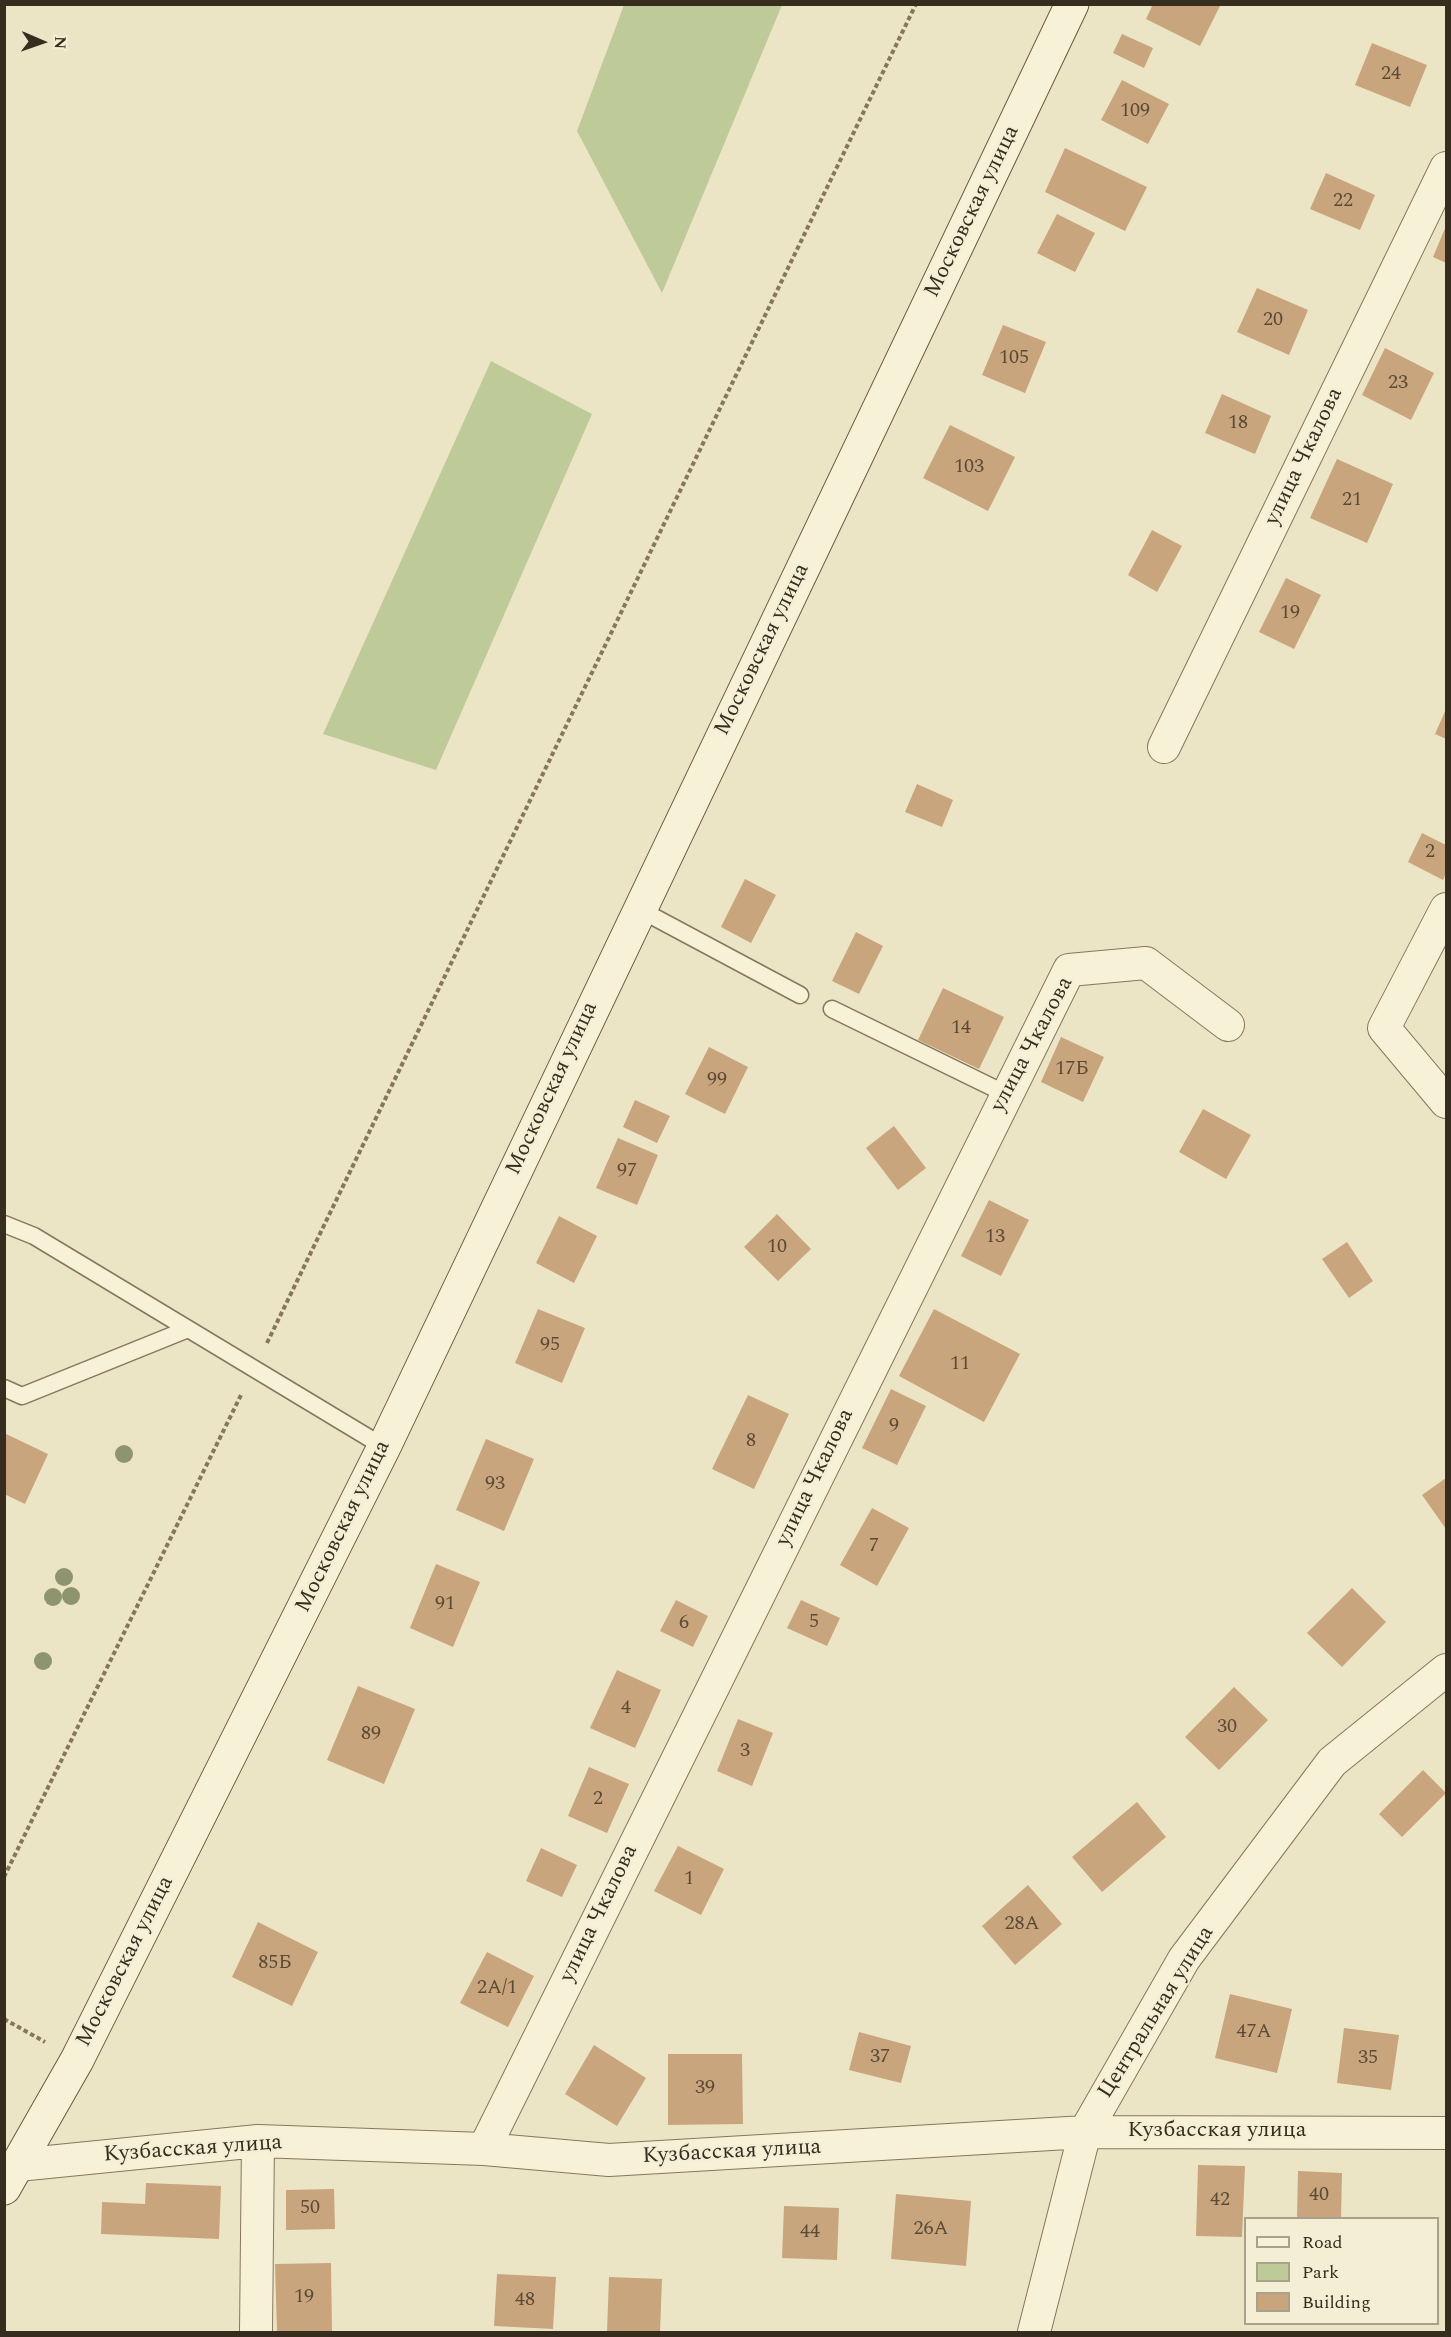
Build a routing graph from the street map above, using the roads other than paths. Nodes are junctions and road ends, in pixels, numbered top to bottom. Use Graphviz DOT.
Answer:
graph roads {
  1 [pos="1072,4"];
  2 [pos="1446,168"];
  3 [pos="1164,747"];
  4 [pos="639,909"];
  5 [pos="1446,909"];
  6 [pos="800,995"];
  7 [pos="832,1009"];
  8 [pos="1228,1025"];
  9 [pos="1006,1094"];
  10 [pos="1446,1102"];
  11 [pos="4,1224"];
  12 [pos="188,1329"];
  13 [pos="4,1388"];
  14 [pos="384,1447"];
  15 [pos="1446,1670"];
  16 [pos="1085,2132"];
  17 [pos="1446,2133"];
  18 [pos="258,2141"];
  19 [pos="484,2149"];
  20 [pos="9,2173"];
  21 [pos="256,2332"];
  22 [pos="1034,2332"];
  1 -- 4 [label="main road, Московская улица"];
  2 -- 3 [label="street, улица Чкалова"];
  4 -- 6 [label="lane"];
  4 -- 14 [label="main road, Московская улица"];
  5 -- 10 [label="street"];
  7 -- 9 [label="lane"];
  8 -- 9 [label="street, улица Чкалова"];
  9 -- 19 [label="street, улица Чкалова"];
  11 -- 12 [label="lane"];
  12 -- 13 [label="lane"];
  12 -- 14 [label="lane"];
  14 -- 20 [label="main road, Московская улица"];
  15 -- 16 [label="street, Центральная улица"];
  16 -- 17 [label="street, Кузбасская улица"];
  16 -- 19 [label="street, Кузбасская улица"];
  16 -- 22 [label="street, Центральная улица"];
  18 -- 19 [label="street, Кузбасская улица"];
  18 -- 20 [label="street, Кузбасская улица"];
  18 -- 21 [label="street"];
}
